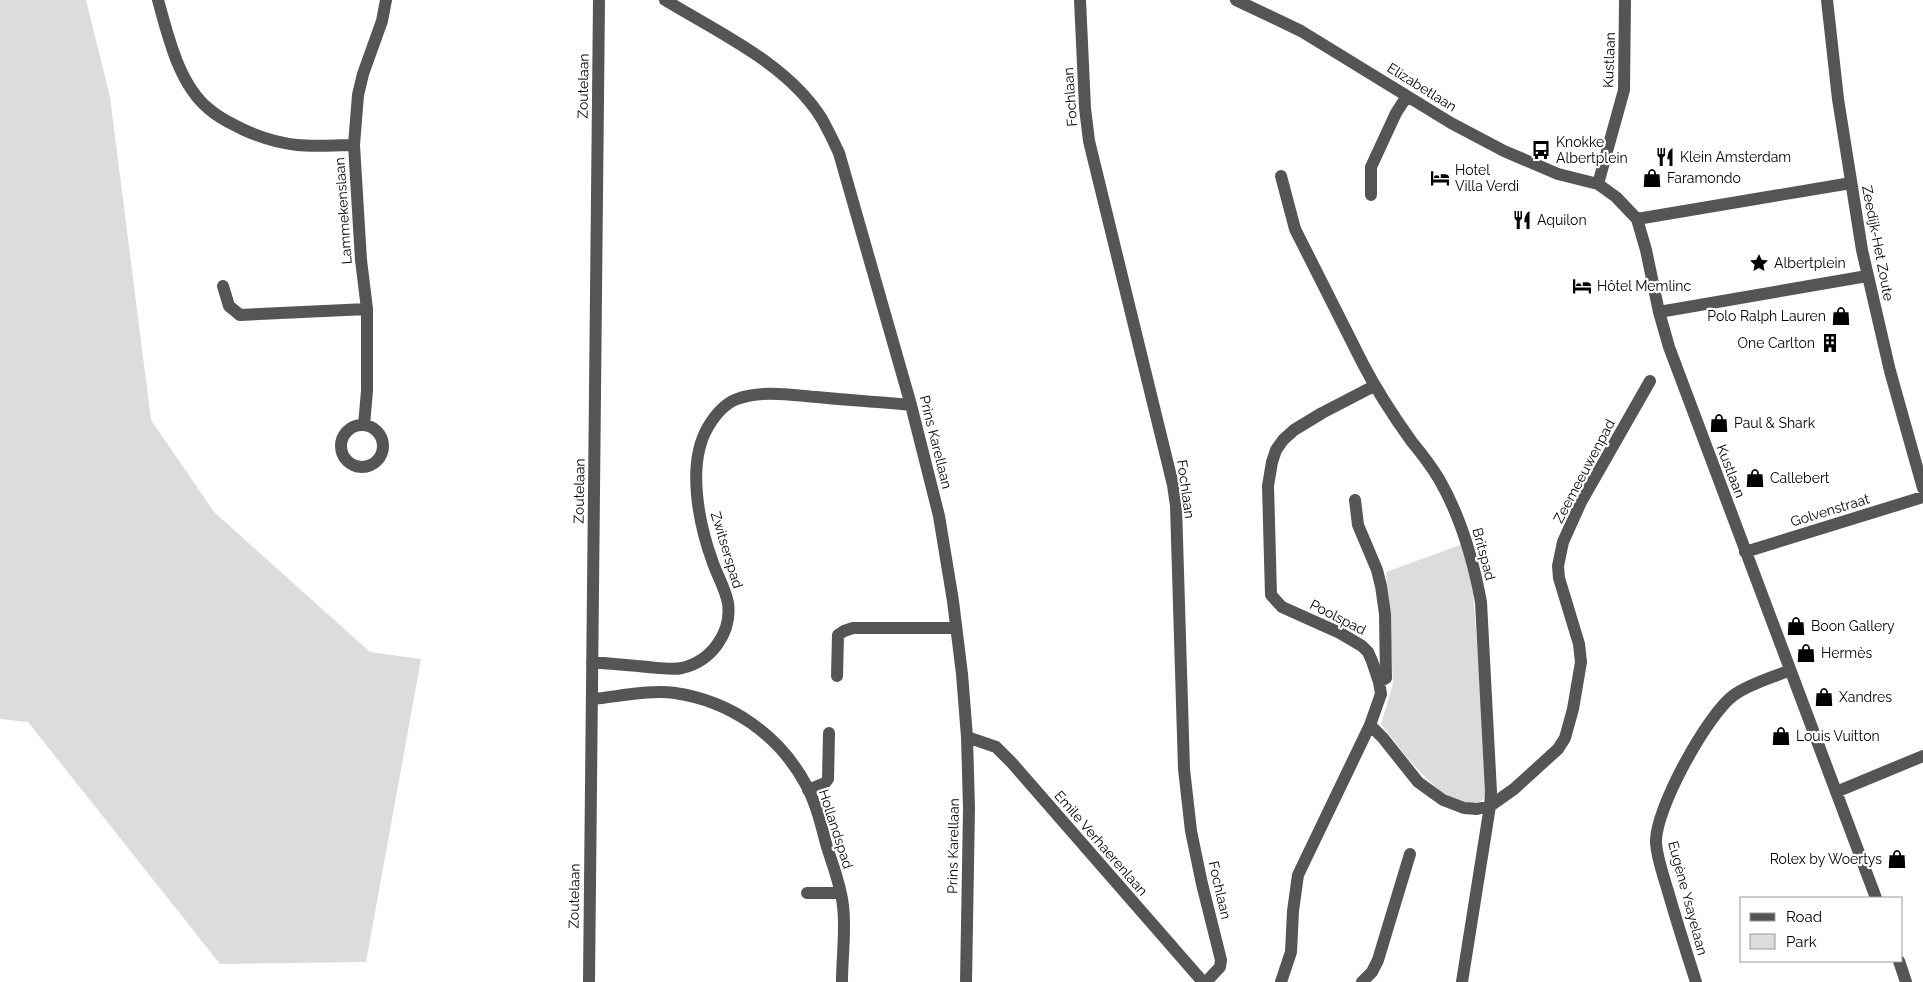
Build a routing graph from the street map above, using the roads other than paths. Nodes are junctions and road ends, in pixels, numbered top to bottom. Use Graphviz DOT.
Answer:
graph roads {
  1 [pos="158,0"];
  2 [pos="386,0"];
  3 [pos="599,0"];
  4 [pos="666,0"];
  5 [pos="1080,0"];
  6 [pos="1236,0"];
  7 [pos="1625,0"];
  8 [pos="1827,0"];
  9 [pos="1407,96"];
  10 [pos="354,145"];
  11 [pos="1282,176"];
  12 [pos="1851,183"];
  13 [pos="1598,184"];
  14 [pos="1371,195"];
  15 [pos="1637,219"];
  16 [pos="1867,276"];
  17 [pos="223,286"];
  18 [pos="367,309"];
  19 [pos="1659,312"];
  20 [pos="1650,380"];
  21 [pos="1374,386"];
  22 [pos="911,405"];
  23 [pos="364,425"];
  24 [pos="1923,488"];
  25 [pos="1923,497"];
  26 [pos="1355,500"];
  27 [pos="1745,552"];
  28 [pos="956,628"];
  29 [pos="592,662"];
  30 [pos="1790,670"];
  31 [pos="837,676"];
  32 [pos="1379,682"];
  33 [pos="592,699"];
  34 [pos="1370,725"];
  35 [pos="829,733"];
  36 [pos="967,737"];
  37 [pos="1923,756"];
  38 [pos="808,790"];
  39 [pos="1836,792"];
  40 [pos="1490,806"];
  41 [pos="1410,854"];
  42 [pos="840,891"];
  43 [pos="807,892"];
  44 [pos="1876,897"];
  45 [pos="1899,962"];
  46 [pos="588,982"];
  47 [pos="842,982"];
  48 [pos="966,982"];
  49 [pos="1205,982"];
  50 [pos="1281,982"];
  51 [pos="1362,982"];
  52 [pos="1462,982"];
  53 [pos="1696,982"];
  54 [pos="1906,982"];
  1 -- 10 [label="street"];
  2 -- 10 [label="street, Lammekenslaan"];
  3 -- 29 [label="street, Zoutelaan"];
  4 -- 22 [label="street, Prins Karellaan"];
  5 -- 49 [label="street, Fochlaan"];
  6 -- 9 [label="street, Elizabetlaan"];
  7 -- 13 [label="street, Kustlaan"];
  8 -- 12 [label="street, Zeedijk-Het Zoute"];
  9 -- 13 [label="street, Elizabetlaan"];
  9 -- 14 [label="street"];
  10 -- 18 [label="street, Lammekenslaan"];
  11 -- 21 [label="street, Britspad"];
  12 -- 15 [label="street"];
  12 -- 16 [label="street, Zeedijk-Het Zoute"];
  13 -- 15 [label="street, Kustlaan"];
  15 -- 19 [label="street, Kustlaan"];
  16 -- 19 [label="street"];
  16 -- 24 [label="street, Zeedijk-Het Zoute"];
  17 -- 18 [label="street"];
  18 -- 23 [label="street, Lammekenslaan"];
  19 -- 27 [label="street, Kustlaan"];
  20 -- 40 [label="street, Zeemeeuwenpad"];
  21 -- 32 [label="street, Poolspad"];
  21 -- 40 [label="street, Britspad"];
  22 -- 28 [label="street, Prins Karellaan"];
  22 -- 29 [label="street, Zwitserspad"];
  25 -- 27 [label="street, Golvenstraat"];
  26 -- 32 [label="street"];
  27 -- 30 [label="street, Kustlaan"];
  28 -- 31 [label="street"];
  28 -- 36 [label="street, Prins Karellaan"];
  29 -- 33 [label="street, Zoutelaan"];
  30 -- 39 [label="street, Kustlaan"];
  30 -- 53 [label="street, Eugène Ysayelaan"];
  32 -- 34 [label="street, Poolspad"];
  33 -- 38 [label="street, Hollandspad"];
  33 -- 46 [label="street, Zoutelaan"];
  34 -- 40 [label="street"];
  34 -- 50 [label="street, Poolspad"];
  35 -- 38 [label="street"];
  36 -- 48 [label="street, Prins Karellaan"];
  36 -- 49 [label="street, Emile Verhaerenlaan"];
  37 -- 39 [label="street"];
  38 -- 42 [label="street, Hollandspad"];
  39 -- 44 [label="street, Kustlaan"];
  40 -- 52 [label="street, Britspad"];
  41 -- 51 [label="street"];
  42 -- 43 [label="street"];
  42 -- 47 [label="street, Hollandspad"];
  45 -- 54 [label="street"];
}
